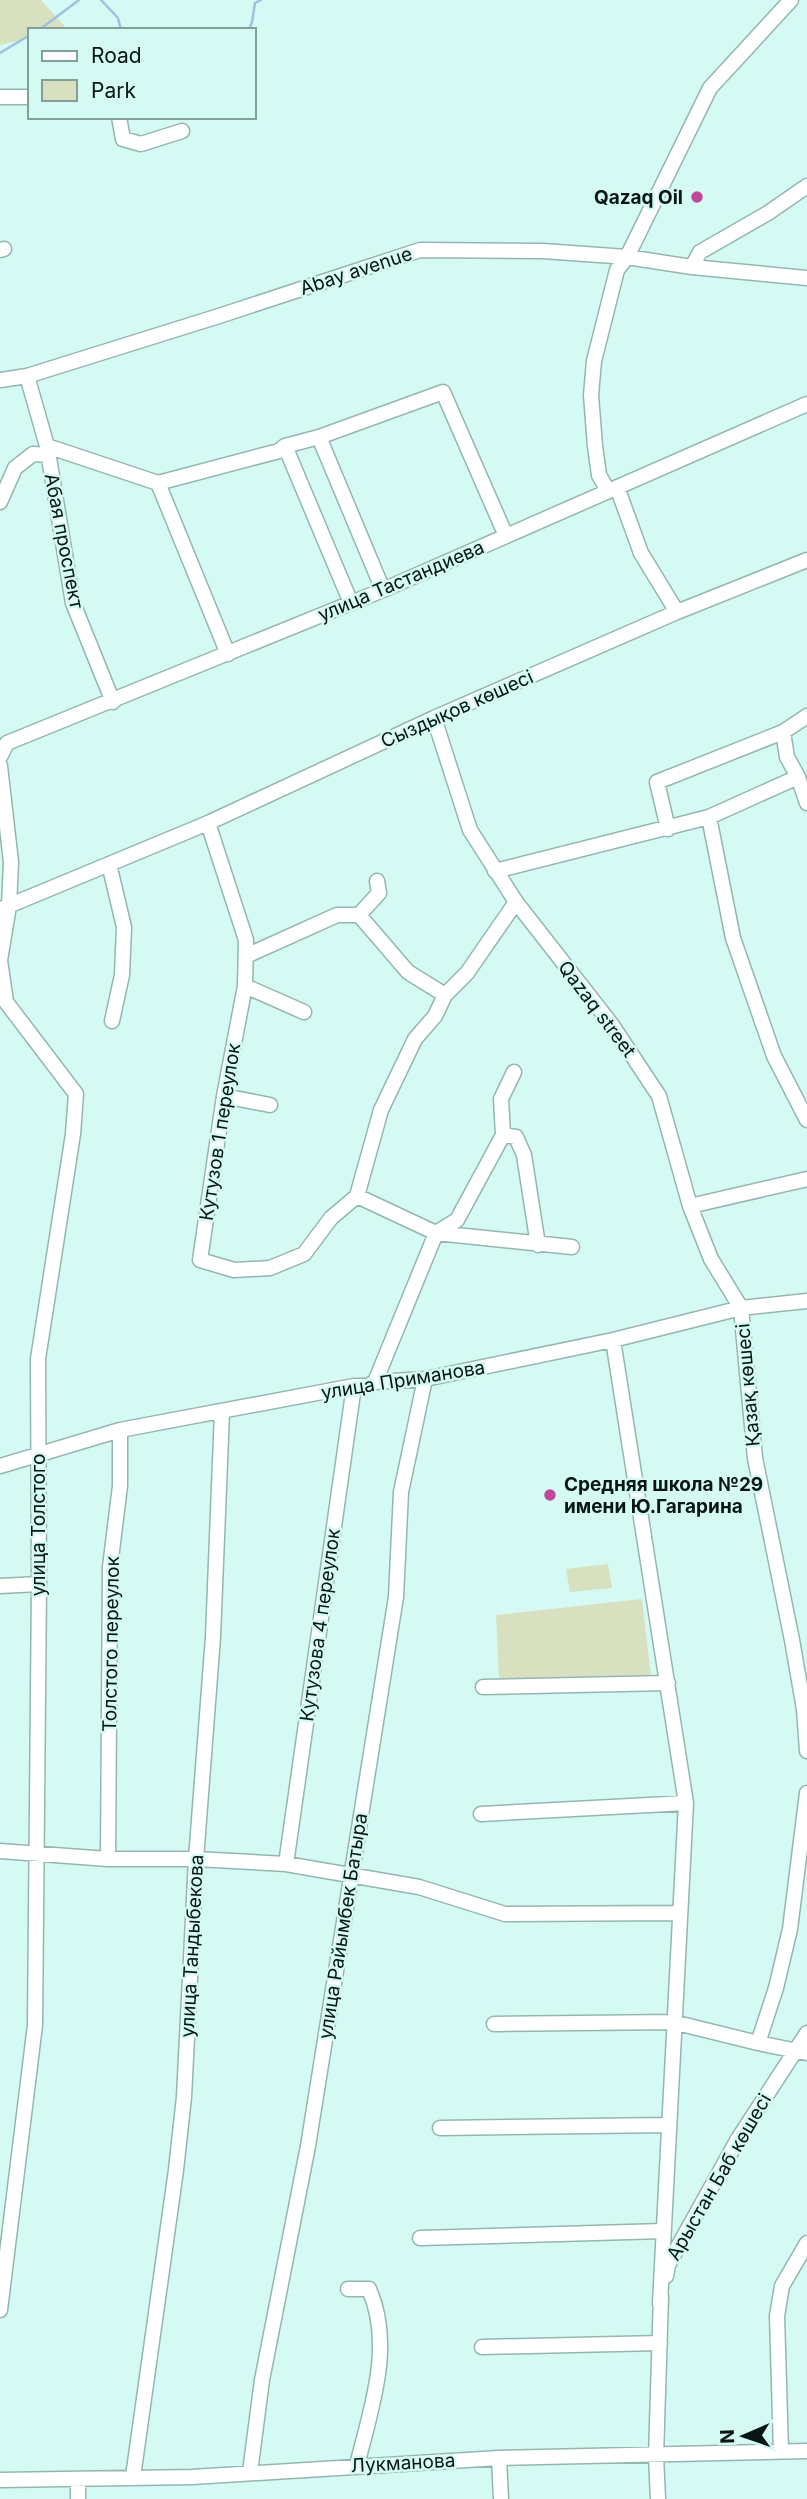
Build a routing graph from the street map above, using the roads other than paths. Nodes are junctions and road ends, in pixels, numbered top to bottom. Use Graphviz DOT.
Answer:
graph roads {
  1 [pos="791,0"];
  2 [pos="0,97"];
  3 [pos="28,97"];
  4 [pos="119,119"];
  5 [pos="182,131"];
  6 [pos="807,186"];
  7 [pos="627,257"];
  8 [pos="692,267"];
  9 [pos="807,278"];
  10 [pos="27,376"];
  11 [pos="0,380"];
  12 [pos="807,404"];
  13 [pos="319,437"];
  14 [pos="285,446"];
  15 [pos="48,451"];
  16 [pos="158,483"];
  17 [pos="612,489"];
  18 [pos="0,502"];
  19 [pos="506,536"];
  20 [pos="807,560"];
  21 [pos="383,590"];
  22 [pos="351,603"];
  23 [pos="677,612"];
  24 [pos="228,653"];
  25 [pos="113,702"];
  26 [pos="807,716"];
  27 [pos="433,718"];
  28 [pos="783,732"];
  29 [pos="0,758"];
  30 [pos="0,766"];
  31 [pos="798,777"];
  32 [pos="807,803"];
  33 [pos="709,817"];
  34 [pos="208,823"];
  35 [pos="667,829"];
  36 [pos="109,864"];
  37 [pos="495,871"];
  38 [pos="377,881"];
  39 [pos="516,902"];
  40 [pos="4,907"];
  41 [pos="359,915"];
  42 [pos="246,956"];
  43 [pos="245,986"];
  44 [pos="445,995"];
  45 [pos="304,1012"];
  46 [pos="112,1021"];
  47 [pos="514,1072"];
  48 [pos="224,1096"];
  49 [pos="270,1105"];
  50 [pos="807,1120"];
  51 [pos="503,1135"];
  52 [pos="807,1179"];
  53 [pos="357,1196"];
  54 [pos="690,1206"];
  55 [pos="436,1233"];
  56 [pos="538,1245"];
  57 [pos="572,1247"];
  58 [pos="807,1301"];
  59 [pos="741,1308"];
  60 [pos="613,1340"];
  61 [pos="425,1379"];
  62 [pos="374,1382"];
  63 [pos="354,1386"];
  64 [pos="222,1412"];
  65 [pos="120,1430"];
  66 [pos="38,1455"];
  67 [pos="0,1466"];
  68 [pos="39,1584"];
  69 [pos="0,1586"];
  70 [pos="668,1682"];
  71 [pos="483,1687"];
  72 [pos="807,1751"];
  73 [pos="807,1793"];
  74 [pos="686,1803"];
  75 [pos="481,1814"];
  76 [pos="0,1852"];
  77 [pos="35,1855"];
  78 [pos="108,1859"];
  79 [pos="197,1859"];
  80 [pos="286,1864"];
  81 [pos="350,1875"];
  82 [pos="680,1913"];
  83 [pos="673,2022"];
  84 [pos="494,2024"];
  85 [pos="807,2033"];
  86 [pos="758,2043"];
  87 [pos="802,2051"];
  88 [pos="668,2125"];
  89 [pos="440,2128"];
  90 [pos="663,2231"];
  91 [pos="420,2238"];
  92 [pos="4,2241"];
  93 [pos="807,2244"];
  94 [pos="348,2289"];
  95 [pos="660,2304"];
  96 [pos="0,2309"];
  97 [pos="660,2343"];
  98 [pos="482,2347"];
  99 [pos="807,2451"];
  100 [pos="781,2452"];
  101 [pos="656,2456"];
  102 [pos="499,2458"];
  103 [pos="357,2465"];
  104 [pos="250,2472"];
  105 [pos="133,2477"];
  106 [pos="78,2479"];
  107 [pos="0,2480"];
  108 [pos="78,2499"];
  109 [pos="501,2499"];
  110 [pos="658,2499"];
  1 -- 7 [label="street"];
  2 -- 3 [label="street"];
  4 -- 5 [label="street"];
  6 -- 8 [label="street"];
  7 -- 8 [label="street, Abay avenue"];
  7 -- 10 [label="street, Abay avenue"];
  7 -- 17 [label="street"];
  8 -- 9 [label="street, Abay avenue"];
  10 -- 11 [label="street, Abay avenue"];
  10 -- 15 [label="street, Абая проспект"];
  12 -- 17 [label="street, улица Тастандиева"];
  13 -- 14 [label="street"];
  13 -- 19 [label="street"];
  13 -- 21 [label="street"];
  14 -- 16 [label="street"];
  14 -- 22 [label="street"];
  15 -- 16 [label="street"];
  15 -- 18 [label="street"];
  15 -- 25 [label="street, Абая проспект"];
  16 -- 24 [label="street"];
  17 -- 19 [label="street, улица Тастандиева"];
  17 -- 23 [label="street"];
  19 -- 21 [label="street, улица Тастандиева"];
  20 -- 23 [label="street, Сыздықов көшесі"];
  21 -- 22 [label="street, улица Тастандиева"];
  22 -- 24 [label="street, улица Тастандиева"];
  23 -- 27 [label="street, Сыздықов көшесі"];
  24 -- 25 [label="street, улица Тастандиева"];
  25 -- 29 [label="street, улица Тастандиева"];
  26 -- 28 [label="street"];
  27 -- 34 [label="street, Сыздықов көшесі"];
  27 -- 37 [label="street, Qazaq street"];
  28 -- 31 [label="street"];
  28 -- 35 [label="street"];
  30 -- 40 [label="street, улица Толстого"];
  31 -- 32 [label="street"];
  31 -- 33 [label="street"];
  33 -- 35 [label="street"];
  33 -- 50 [label="street"];
  34 -- 36 [label="street, Сыздықов көшесі"];
  34 -- 42 [label="street, Кутузов 1 переулок"];
  35 -- 37 [label="street"];
  36 -- 40 [label="street, Сыздықов көшесі"];
  36 -- 46 [label="street"];
  37 -- 39 [label="street, Qazaq street"];
  38 -- 41 [label="street"];
  39 -- 44 [label="street"];
  39 -- 54 [label="street, Qazaq street"];
  40 -- 66 [label="street, улица Толстого"];
  41 -- 42 [label="street"];
  41 -- 44 [label="street"];
  42 -- 43 [label="street, Кутузов 1 переулок"];
  43 -- 45 [label="street"];
  43 -- 48 [label="street, Кутузов 1 переулок"];
  44 -- 53 [label="street"];
  47 -- 51 [label="street"];
  48 -- 49 [label="street"];
  48 -- 53 [label="street, Кутузов 1 переулок"];
  51 -- 55 [label="street"];
  51 -- 56 [label="street"];
  52 -- 54 [label="street"];
  53 -- 55 [label="street"];
  54 -- 59 [label="street, Qazaq street"];
  55 -- 56 [label="street"];
  55 -- 62 [label="street"];
  56 -- 57 [label="street"];
  58 -- 59 [label="street, улица Приманова"];
  59 -- 60 [label="street, улица Приманова"];
  59 -- 72 [label="street, Қазақ көшесі"];
  60 -- 61 [label="street, улица Приманова"];
  60 -- 70 [label="street"];
  61 -- 62 [label="street, улица Приманова"];
  61 -- 81 [label="street, улица Райымбек Батыра"];
  62 -- 63 [label="street, улица Приманова"];
  63 -- 64 [label="street, улица Приманова"];
  63 -- 80 [label="street, Кутузова 4 переулок"];
  64 -- 65 [label="street, улица Приманова"];
  64 -- 79 [label="street, улица Тандыбекова"];
  65 -- 66 [label="street, улица Приманова"];
  65 -- 78 [label="street, Толстого переулок"];
  66 -- 67 [label="street, улица Приманова"];
  66 -- 68 [label="street, улица Толстого"];
  68 -- 69 [label="street"];
  68 -- 77 [label="street, улица Толстого"];
  70 -- 71 [label="street"];
  70 -- 74 [label="street"];
  73 -- 86 [label="street"];
  74 -- 75 [label="street"];
  74 -- 82 [label="street"];
  76 -- 77 [label="street"];
  77 -- 78 [label="street"];
  77 -- 92 [label="street, улица Толстого"];
  78 -- 79 [label="street"];
  79 -- 80 [label="street"];
  79 -- 105 [label="street, улица Тандыбекова"];
  80 -- 81 [label="street"];
  81 -- 82 [label="street"];
  81 -- 104 [label="street, улица Райымбек Батыра"];
  82 -- 83 [label="street"];
  83 -- 84 [label="street"];
  83 -- 86 [label="street"];
  83 -- 88 [label="street"];
  85 -- 87 [label="street, Арыстан Баб көшесі"];
  86 -- 87 [label="street"];
  87 -- 95 [label="street, Арыстан Баб көшесі"];
  88 -- 89 [label="street"];
  88 -- 90 [label="street"];
  90 -- 91 [label="street"];
  90 -- 95 [label="street"];
  92 -- 96 [label="street, улица Толстого"];
  93 -- 100 [label="street"];
  94 -- 103 [label="street"];
  95 -- 97 [label="street, Арыстан Баб көшесі"];
  97 -- 98 [label="street"];
  97 -- 101 [label="street, Арыстан Баб көшесі"];
  99 -- 100 [label="street, Лукманова"];
  100 -- 101 [label="street, Лукманова"];
  101 -- 102 [label="street, Лукманова"];
  101 -- 110 [label="street, Арыстан Баб көшесі"];
  102 -- 103 [label="street, Лукманова"];
  102 -- 109 [label="street"];
  103 -- 104 [label="street, Лукманова"];
  104 -- 105 [label="street, Лукманова"];
  105 -- 106 [label="street, Лукманова"];
  106 -- 107 [label="street, Лукманова"];
  106 -- 108 [label="street"];
}
